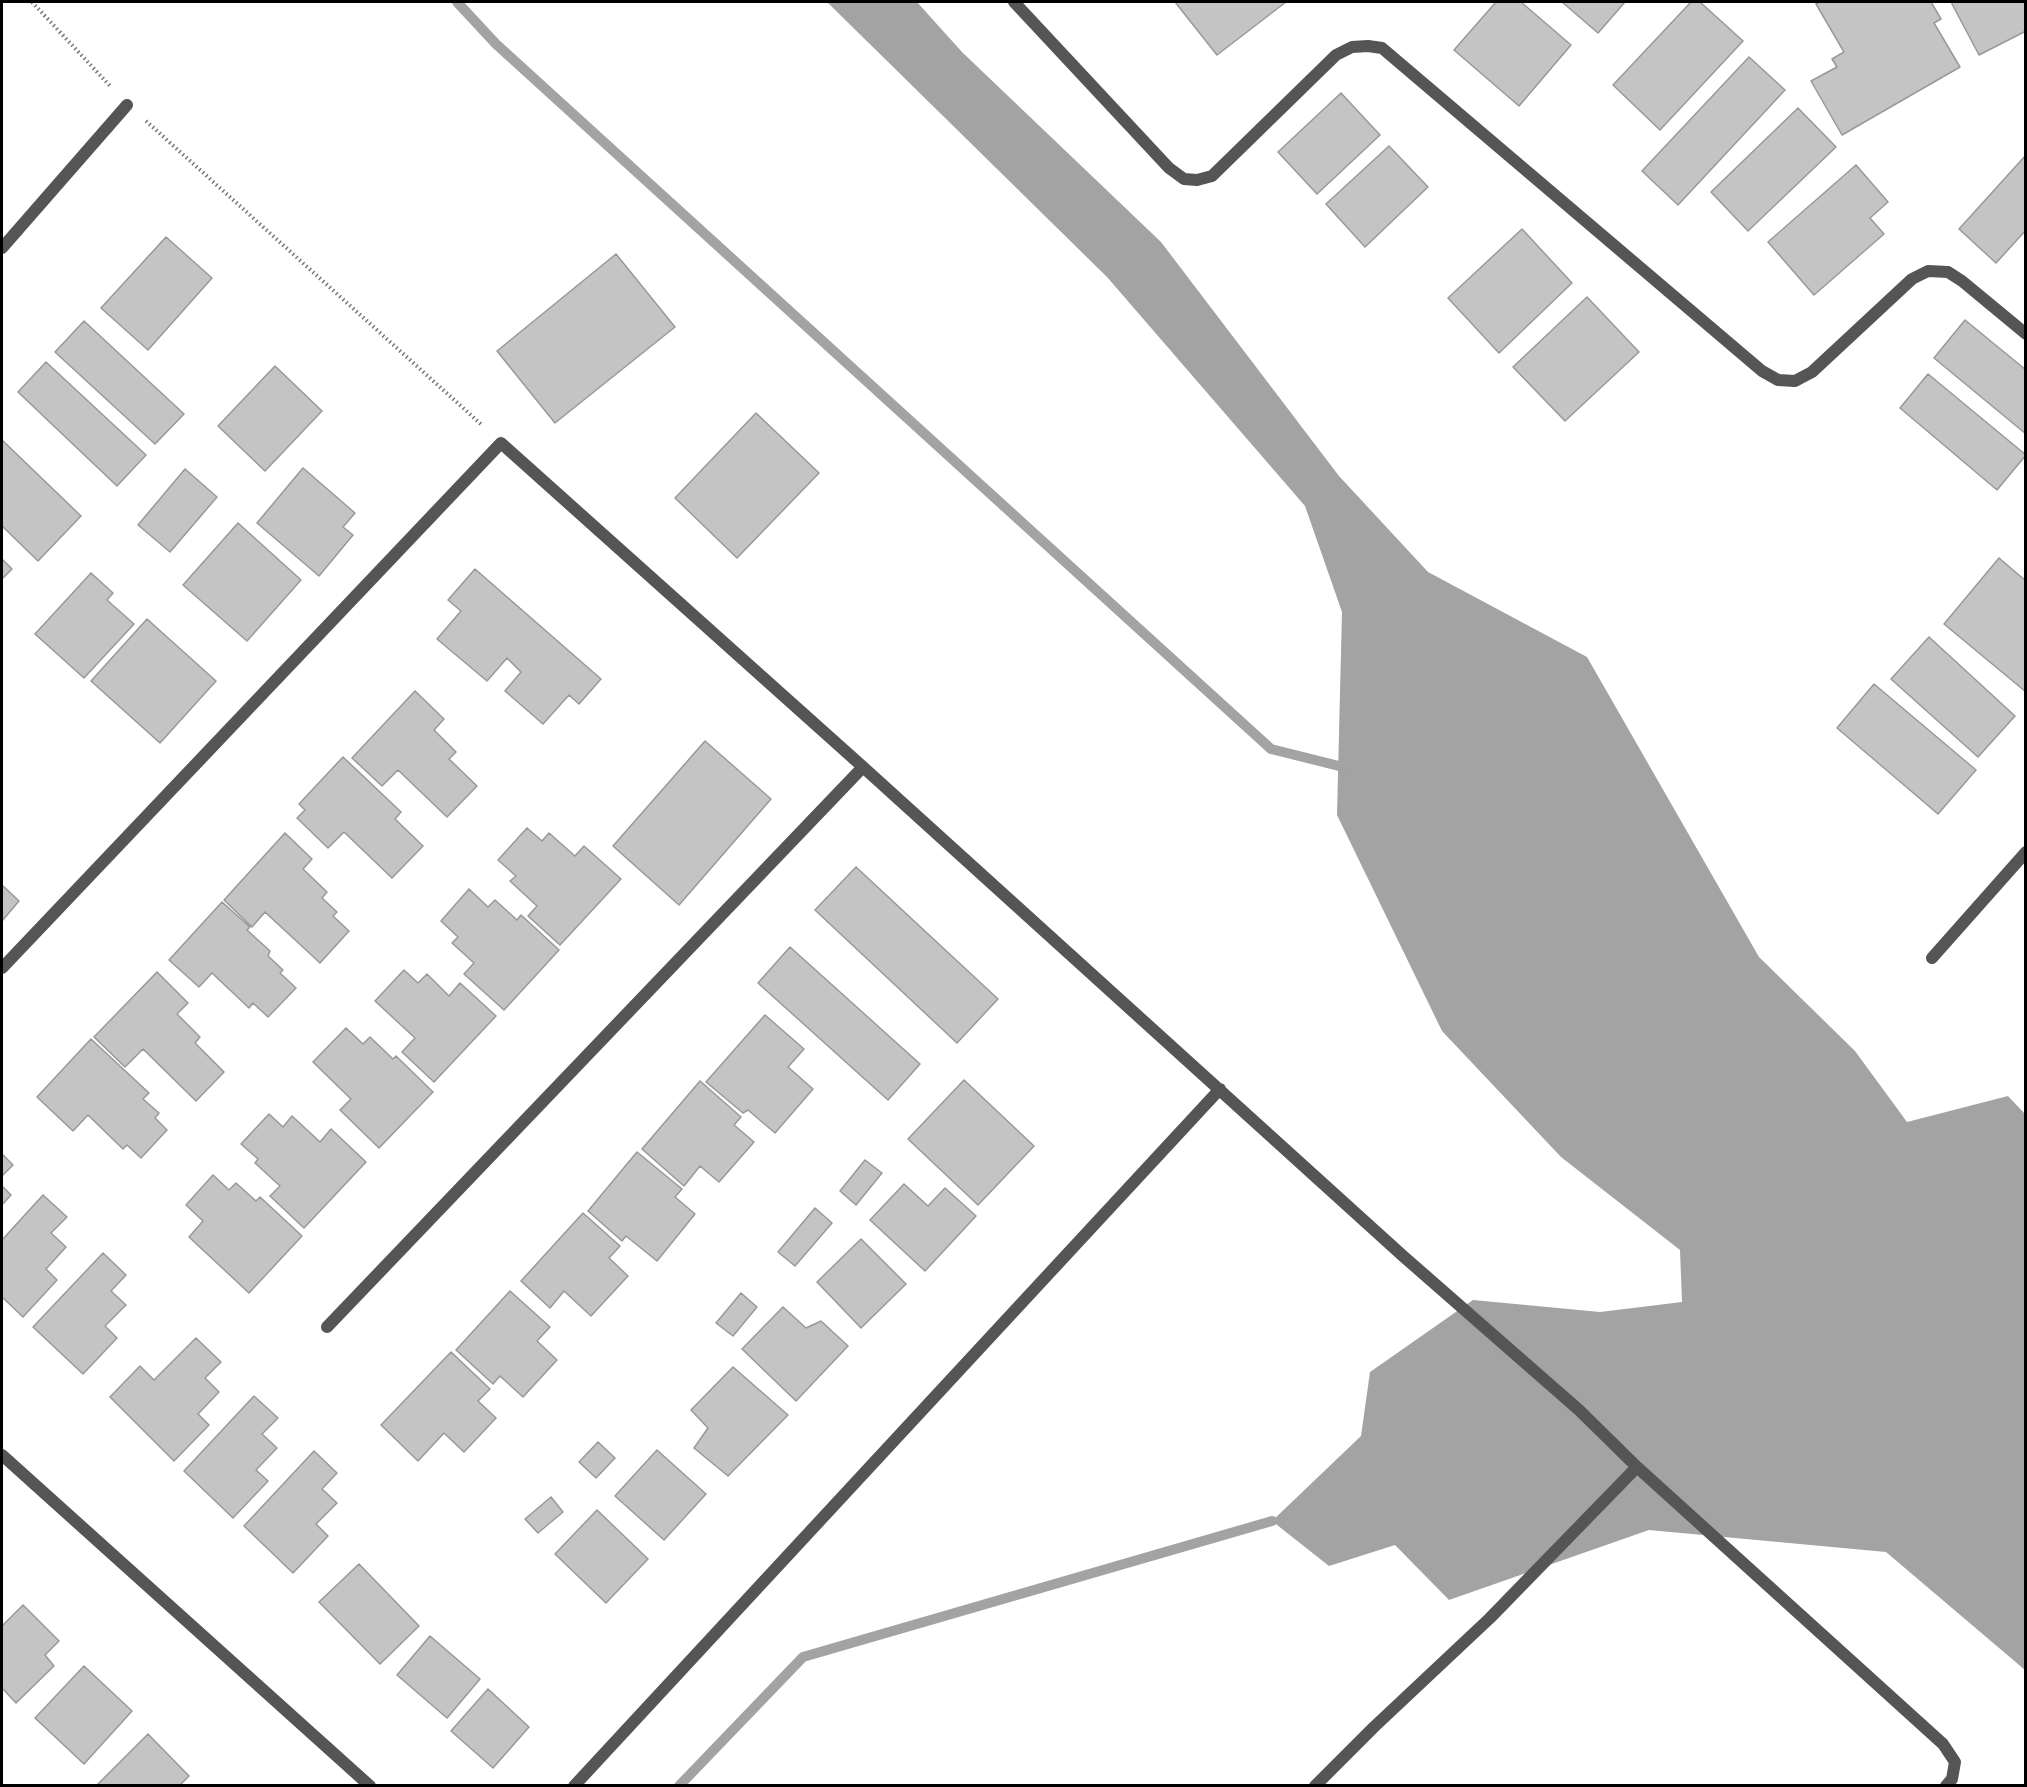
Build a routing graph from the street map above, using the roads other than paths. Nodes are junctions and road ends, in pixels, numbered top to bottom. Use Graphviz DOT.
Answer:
graph roads {
  1 [pos="1014,2"];
  2 [pos="128,105"];
  3 [pos="2,248"];
  4 [pos="2025,334"];
  5 [pos="863,766"];
  6 [pos="2025,852"];
  7 [pos="1932,958"];
  8 [pos="2,968"];
  9 [pos="1220,1089"];
  10 [pos="327,1327"];
  11 [pos="2,1455"];
  12 [pos="1637,1467"];
  13 [pos="370,1785"];
  14 [pos="574,1785"];
  15 [pos="1315,1785"];
  16 [pos="1946,1785"];
  1 -- 4 [label="street"];
  2 -- 3 [label="street"];
  5 -- 8 [label="street"];
  5 -- 9 [label="street"];
  5 -- 10 [label="street"];
  6 -- 7 [label="street"];
  9 -- 12 [label="street"];
  9 -- 14 [label="street"];
  11 -- 13 [label="street"];
  12 -- 15 [label="street"];
  12 -- 16 [label="street"];
}
